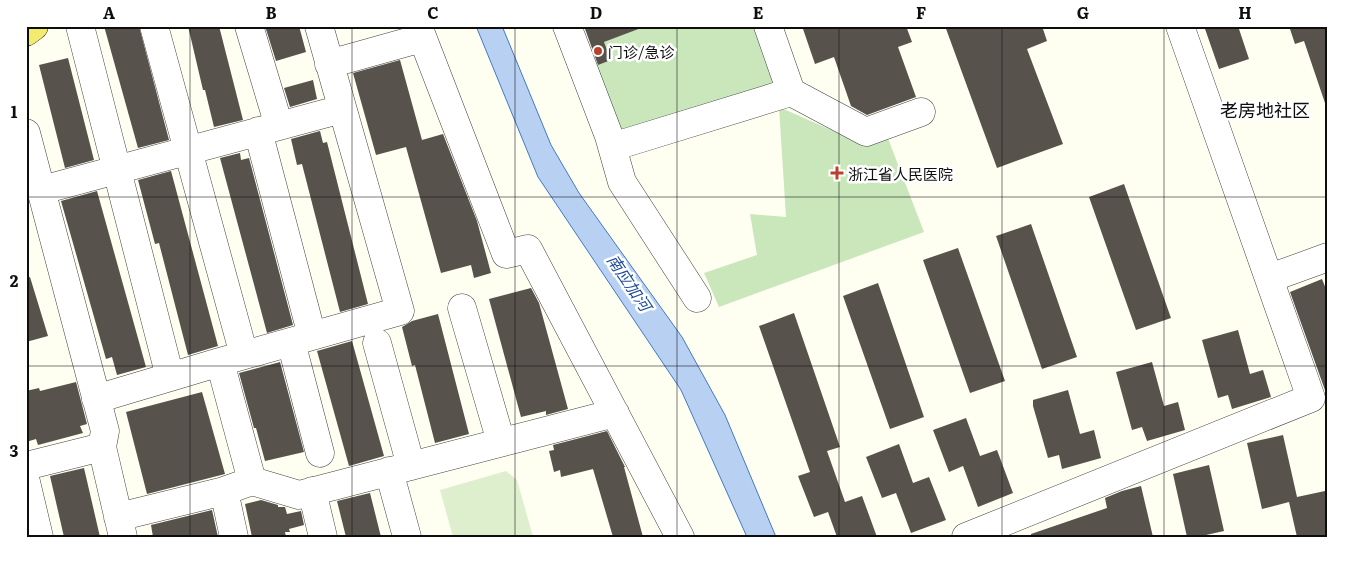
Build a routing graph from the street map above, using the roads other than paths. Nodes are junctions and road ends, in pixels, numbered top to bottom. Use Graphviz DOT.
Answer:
graph roads {
  1 [pos="34,26"];
  2 [pos="80,26"];
  3 [pos="154,26"];
  4 [pos="249,26"];
  5 [pos="318,26"];
  6 [pos="567,26"];
  7 [pos="768,26"];
  8 [pos="1180,26"];
  9 [pos="26,32"];
  10 [pos="420,32"];
  11 [pos="329,64"];
  12 [pos="791,92"];
  13 [pos="342,108"];
  14 [pos="921,112"];
  15 [pos="268,129"];
  16 [pos="26,133"];
  17 [pos="612,147"];
  18 [pos="188,150"];
  19 [pos="117,170"];
  20 [pos="42,190"];
  21 [pos="1328,257"];
  22 [pos="1270,278"];
  23 [pos="698,298"];
  24 [pos="462,308"];
  25 [pos="302,339"];
  26 [pos="377,343"];
  27 [pos="232,359"];
  28 [pos="170,377"];
  29 [pos="96,399"];
  30 [pos="615,413"];
  31 [pos="502,442"];
  32 [pos="102,447"];
  33 [pos="320,452"];
  34 [pos="26,466"];
  35 [pos="400,468"];
  36 [pos="252,481"];
  37 [pos="26,482"];
  38 [pos="224,491"];
  39 [pos="312,491"];
  40 [pos="120,527"];
  41 [pos="39,537"];
  42 [pos="234,537"];
  43 [pos="323,537"];
  44 [pos="408,537"];
  45 [pos="680,537"];
  46 [pos="966,537"];
  1 -- 9 [label="main road"];
  2 -- 19 [label="street"];
  3 -- 18 [label="street"];
  4 -- 15 [label="street"];
  5 -- 11 [label="street"];
  6 -- 17 [label="street"];
  7 -- 12 [label="street"];
  8 -- 22 [label="street"];
  10 -- 11 [label="street"];
  10 -- 30 [label="street"];
  11 -- 13 [label="street"];
  12 -- 14 [label="street"];
  12 -- 17 [label="street"];
  13 -- 15 [label="street"];
  13 -- 25 [label="street"];
  15 -- 18 [label="street"];
  15 -- 25 [label="street"];
  16 -- 20 [label="street"];
  17 -- 23 [label="street"];
  18 -- 19 [label="street"];
  18 -- 27 [label="street"];
  19 -- 20 [label="street"];
  19 -- 28 [label="street"];
  20 -- 29 [label="street"];
  21 -- 22 [label="street"];
  22 -- 46 [label="street"];
  24 -- 31 [label="street"];
  25 -- 27 [label="street"];
  25 -- 33 [label="street"];
  26 -- 35 [label="street"];
  27 -- 28 [label="street"];
  27 -- 36 [label="street"];
  28 -- 29 [label="street"];
  29 -- 32 [label="street"];
  30 -- 31 [label="street"];
  30 -- 45 [label="street"];
  31 -- 35 [label="street"];
  32 -- 34 [label="street"];
  32 -- 40 [label="street"];
  35 -- 39 [label="street"];
  35 -- 44 [label="street"];
  36 -- 38 [label="street"];
  36 -- 39 [label="street"];
  37 -- 41 [label="street"];
  38 -- 40 [label="street"];
  38 -- 42 [label="street"];
  39 -- 43 [label="street"];
}
